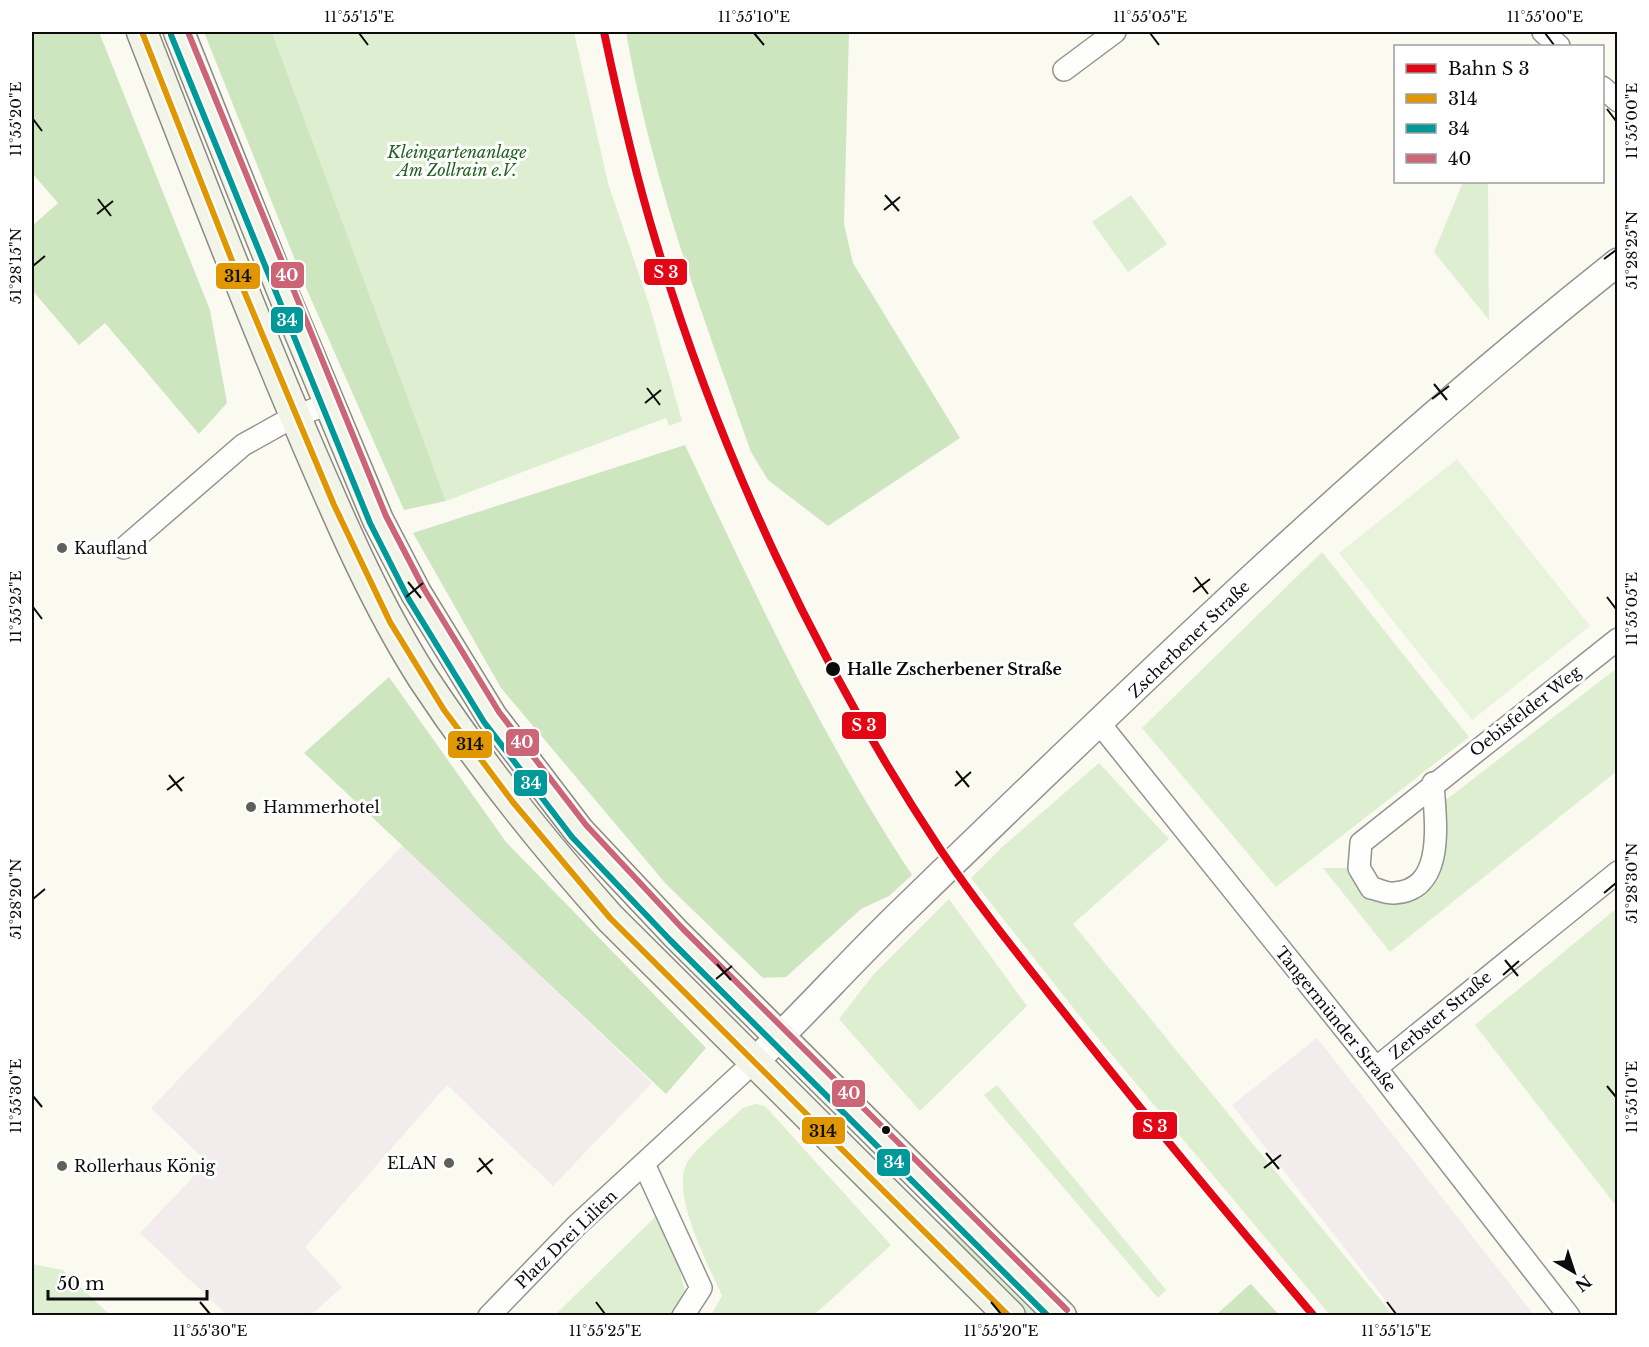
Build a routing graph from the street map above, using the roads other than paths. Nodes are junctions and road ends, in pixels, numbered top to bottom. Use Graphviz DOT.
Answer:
graph roads {
  1 [pos="141,32"];
  2 [pos="179,32"];
  3 [pos="1115,32"];
  4 [pos="1543,32"];
  5 [pos="1558,45"];
  6 [pos="1064,70"];
  7 [pos="1604,89"];
  8 [pos="1617,101"];
  9 [pos="1617,262"];
  10 [pos="329,404"];
  11 [pos="295,416"];
  12 [pos="124,548"];
  13 [pos="1617,639"];
  14 [pos="1100,724"];
  15 [pos="1433,783"];
  16 [pos="1617,872"];
  17 [pos="780,1037"];
  18 [pos="755,1061"];
  19 [pos="1376,1068"];
  20 [pos="644,1164"];
  21 [pos="489,1316"];
  22 [pos="683,1316"];
  23 [pos="1010,1316"];
  24 [pos="1061,1316"];
  25 [pos="1569,1316"];
  1 -- 11 [label="main road"];
  2 -- 10 [label="main road"];
  3 -- 6 [label="street"];
  4 -- 5 [label="street"];
  7 -- 8 [label="street"];
  9 -- 14 [label="street, Zscherbener Straße"];
  10 -- 11 [label="street"];
  10 -- 17 [label="main road"];
  11 -- 12 [label="street"];
  11 -- 18 [label="main road"];
  13 -- 15 [label="street, Oebisfelder Weg"];
  14 -- 17 [label="street, Zscherbener Straße"];
  14 -- 19 [label="street, Tangermünder Straße"];
  15 -- 15 [label="street, Oebisfelder Weg"];
  16 -- 19 [label="street, Zerbster Straße"];
  17 -- 18 [label="street, Zscherbener Straße"];
  17 -- 24 [label="main road"];
  18 -- 20 [label="street, Platz Drei Lilien"];
  18 -- 23 [label="main road"];
  19 -- 25 [label="street, Tangermünder Straße"];
  20 -- 21 [label="street, Platz Drei Lilien"];
  20 -- 22 [label="street"];
}
